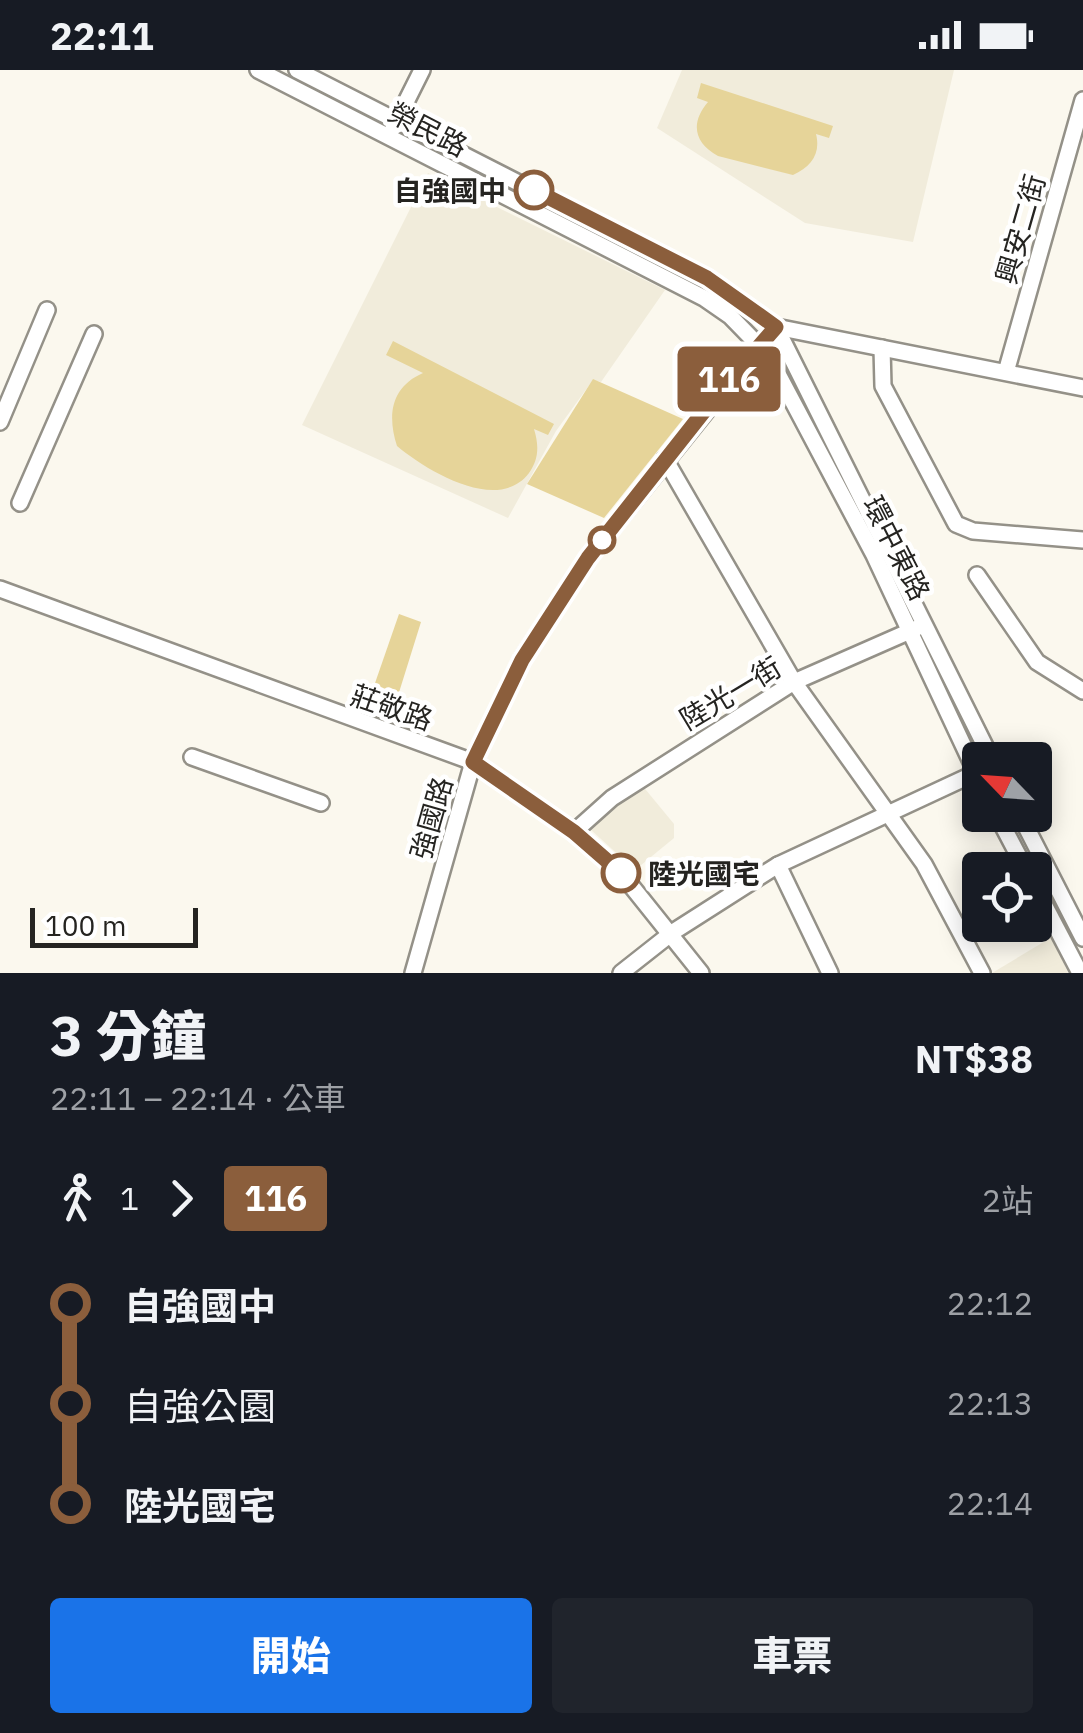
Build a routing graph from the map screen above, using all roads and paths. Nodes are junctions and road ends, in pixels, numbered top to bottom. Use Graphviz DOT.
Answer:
graph roads {
  1 [pos="258,70"];
  2 [pos="297,70"];
  3 [pos="422,70"];
  4 [pos="1083,100"];
  5 [pos="398,120"];
  6 [pos="388,136"];
  7 [pos="47,310"];
  8 [pos="776,327"];
  9 [pos="94,334"];
  10 [pos="759,343"];
  11 [pos="882,348"];
  12 [pos="1006,372"];
  13 [pos="1083,388"];
  14 [pos="0,422"];
  15 [pos="665,459"];
  16 [pos="20,503"];
  17 [pos="1083,540"];
  18 [pos="977,575"];
  19 [pos="0,589"];
  20 [pos="927,624"];
  21 [pos="910,631"];
  22 [pos="794,682"];
  23 [pos="1083,690"];
  24 [pos="963,742"];
  25 [pos="983,742"];
  26 [pos="192,757"];
  27 [pos="473,762"];
  28 [pos="962,783"];
  29 [pos="321,804"];
  30 [pos="887,816"];
  31 [pos="574,832"];
  32 [pos="1029,832"];
  33 [pos="778,866"];
  34 [pos="1052,920"];
  35 [pos="673,932"];
  36 [pos="1083,938"];
  37 [pos="413,973"];
  38 [pos="622,973"];
  39 [pos="702,973"];
  40 [pos="830,973"];
  41 [pos="982,973"];
  42 [pos="1080,973"];
  1 -- 6 [label="street, 榮民路"];
  2 -- 5 [label="street, 榮民路"];
  3 -- 5 [label="street"];
  4 -- 12 [label="street, 興安二街"];
  5 -- 6 [label="street"];
  5 -- 8 [label="street, 榮民路"];
  6 -- 10 [label="street, 榮民路"];
  7 -- 14 [label="street"];
  8 -- 10 [label="street"];
  8 -- 11 [label="street, 榮民路"];
  8 -- 20 [label="street, 環中東路"];
  9 -- 16 [label="street"];
  10 -- 15 [label="street, 強國路"];
  10 -- 21 [label="street, 環中東路"];
  11 -- 12 [label="street, 榮民路"];
  11 -- 17 [label="street"];
  12 -- 13 [label="street, 榮民路"];
  15 -- 22 [label="street"];
  15 -- 27 [label="street, 強國路"];
  18 -- 23 [label="street"];
  19 -- 27 [label="street, 莊敬路"];
  20 -- 21 [label="street, 陸光一街"];
  20 -- 25 [label="street, 環中東路"];
  21 -- 22 [label="street, 陸光一街"];
  21 -- 24 [label="street, 環中東路"];
  22 -- 30 [label="street"];
  22 -- 31 [label="street, 陸光一街"];
  26 -- 29 [label="street"];
  27 -- 31 [label="street, 莊敬路"];
  27 -- 37 [label="street, 強國路"];
  28 -- 30 [label="street"];
  30 -- 33 [label="street"];
  30 -- 41 [label="street"];
  31 -- 35 [label="street, 莊敬路"];
  32 -- 36 [label="street"];
  33 -- 35 [label="street"];
  33 -- 40 [label="street"];
  34 -- 42 [label="street"];
  35 -- 38 [label="street"];
  35 -- 39 [label="street, 莊敬路"];
}
